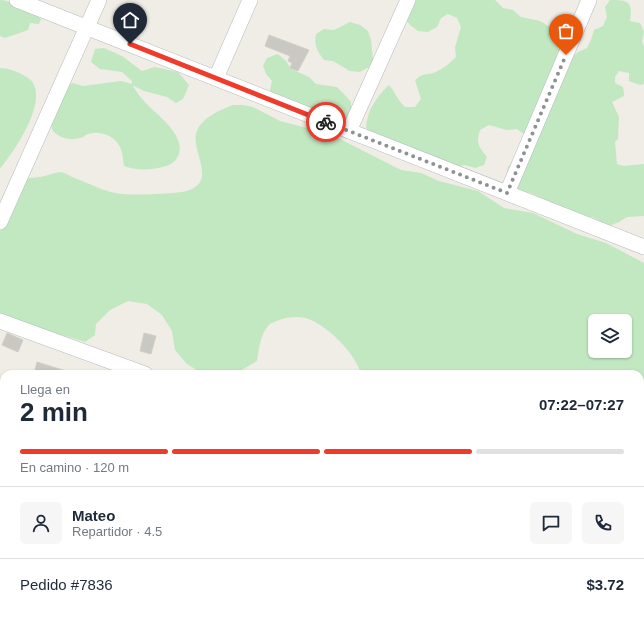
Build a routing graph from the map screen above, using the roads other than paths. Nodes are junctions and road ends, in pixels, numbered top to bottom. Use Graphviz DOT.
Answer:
graph roads {
  1 [pos="17,0"];
  2 [pos="99,0"];
  3 [pos="250,0"];
  4 [pos="408,0"];
  5 [pos="589,0"];
  6 [pos="87,27"];
  7 [pos="216,78"];
  8 [pos="349,131"];
  9 [pos="507,193"];
  10 [pos="0,222"];
  11 [pos="644,247"];
  12 [pos="0,321"];
  13 [pos="134,370"];
  1 -- 6 [label="street"];
  2 -- 6 [label="street"];
  3 -- 7 [label="street"];
  4 -- 8 [label="street"];
  5 -- 9 [label="street"];
  6 -- 7 [label="street"];
  6 -- 10 [label="street"];
  7 -- 8 [label="street"];
  8 -- 9 [label="street"];
  9 -- 11 [label="street"];
  12 -- 13 [label="street"];
}
